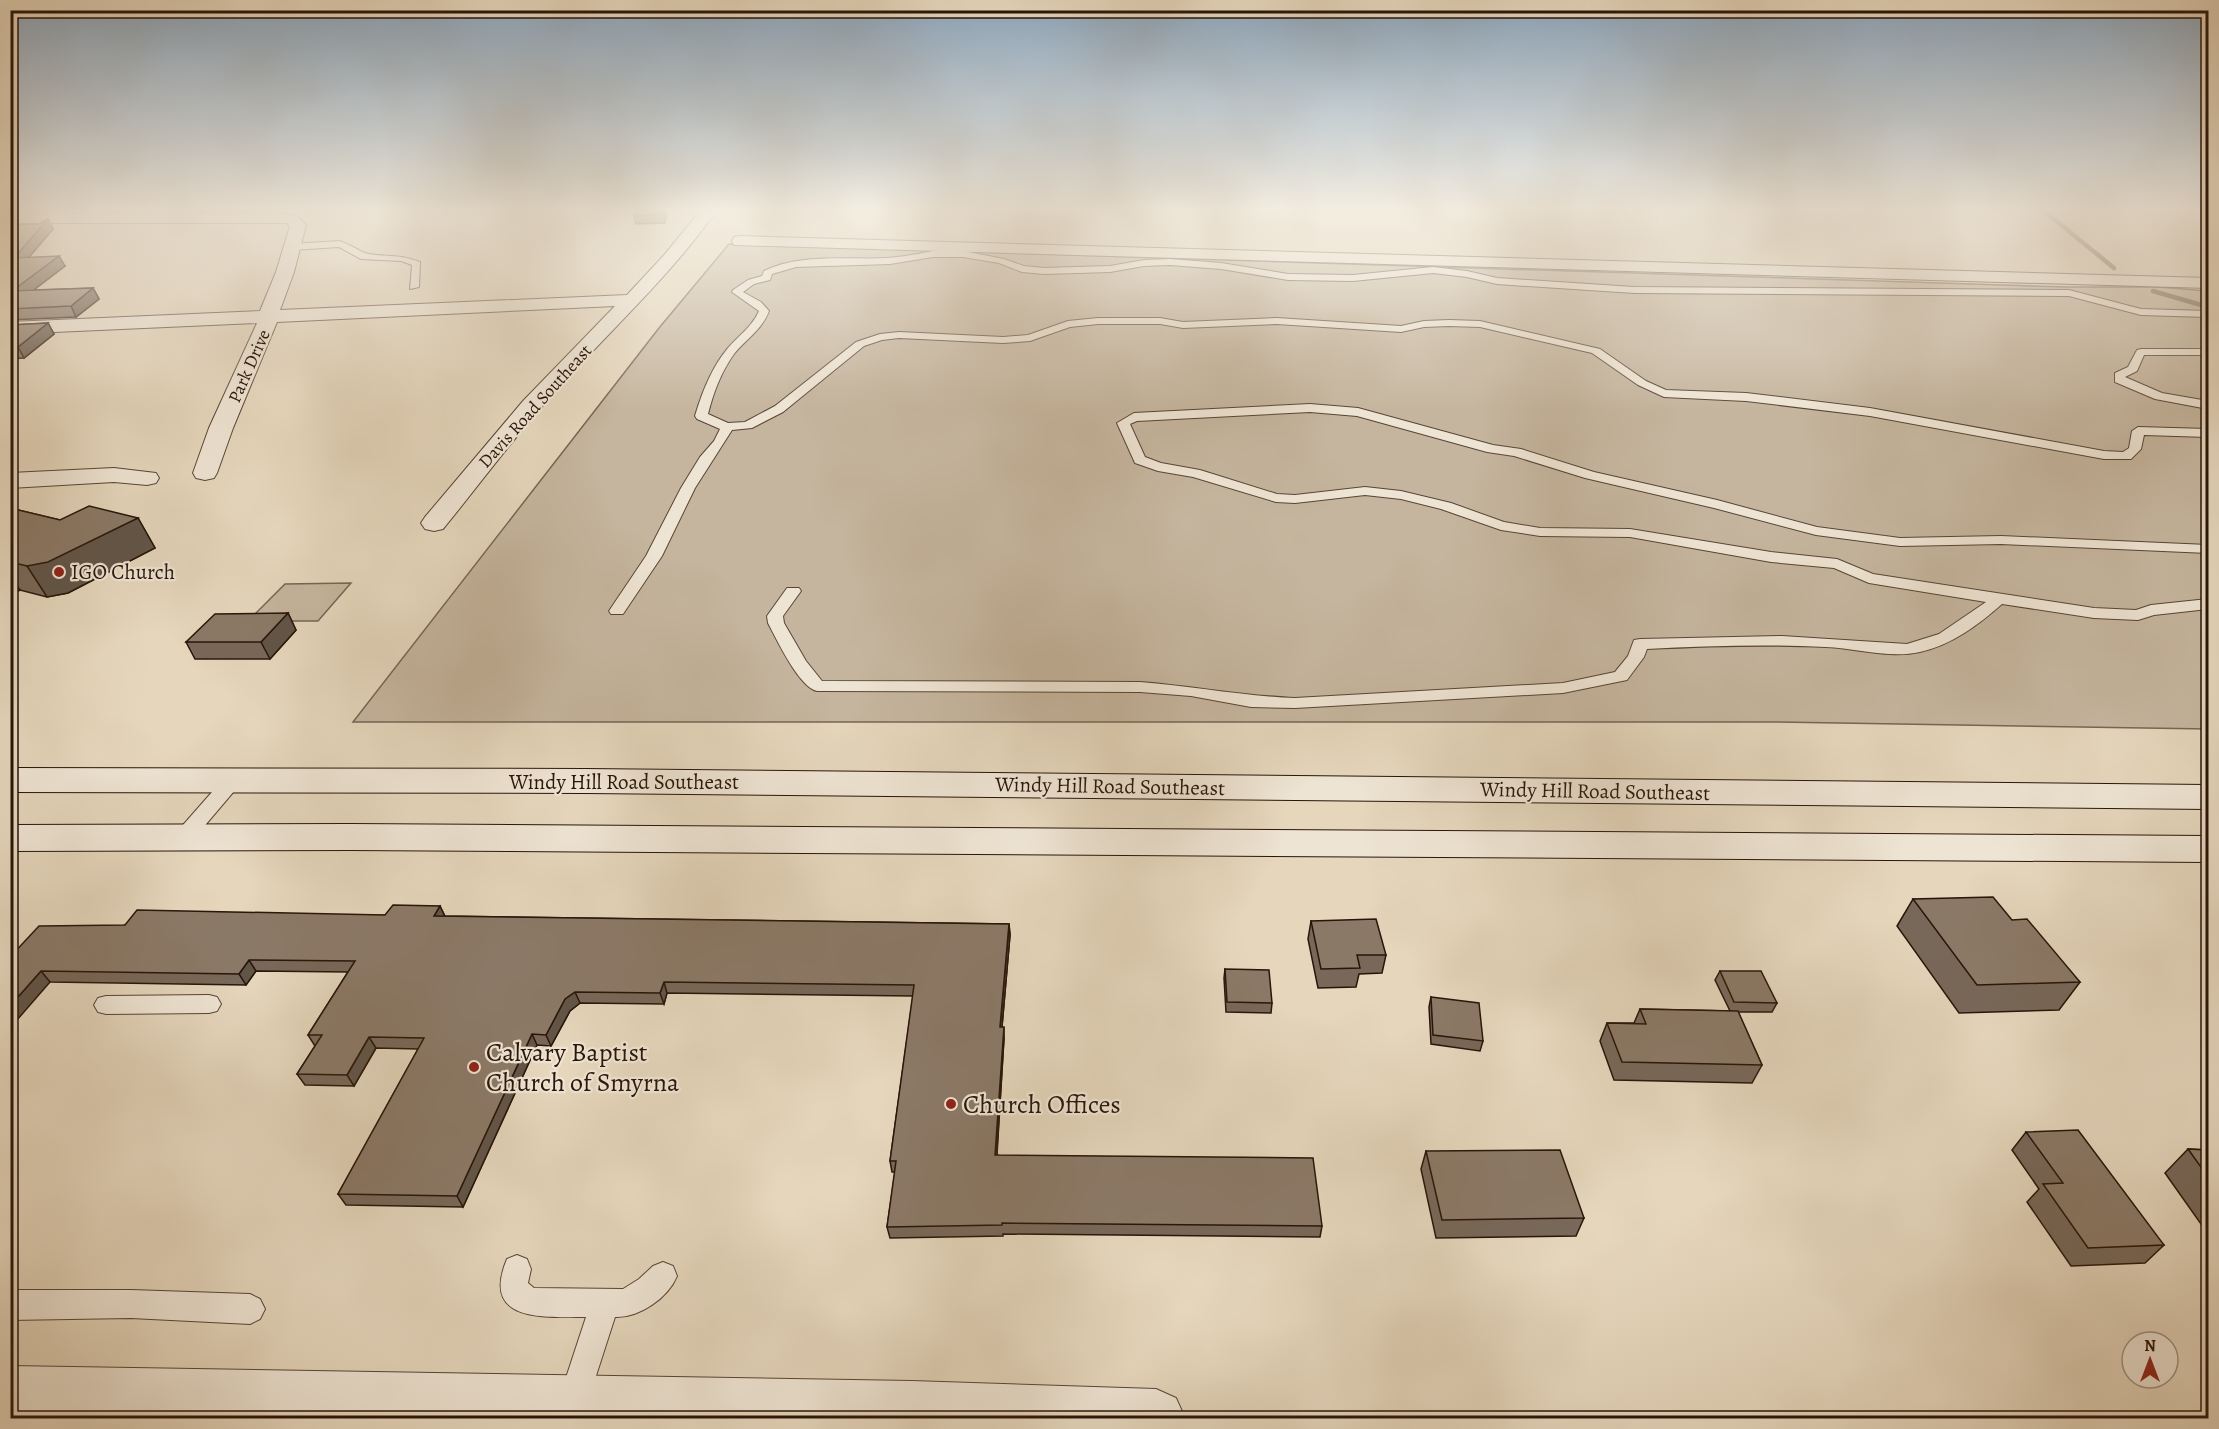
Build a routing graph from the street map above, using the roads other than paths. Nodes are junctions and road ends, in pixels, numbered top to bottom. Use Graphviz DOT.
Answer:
graph roads {
  1 [pos="283,277"];
  2 [pos="415,277"];
  3 [pos="654,277"];
  4 [pos="767,277"];
  5 [pos="1286,277"];
  6 [pos="1366,277"];
  7 [pos="1479,277"];
  8 [pos="1958,277"];
  9 [pos="2208,284"];
  10 [pos="414,287"];
  11 [pos="633,300"];
  12 [pos="2208,314"];
  13 [pos="269,317"];
  14 [pos="10,328"];
  15 [pos="2208,352"];
  16 [pos="2208,405"];
  17 [pos="726,427"];
  18 [pos="2208,433"];
  19 [pos="205,472"];
  20 [pos="147,478"];
  21 [pos="10,481"];
  22 [pos="434,523"];
  23 [pos="2208,549"];
  24 [pos="793,591"];
  25 [pos="1999,599"];
  26 [pos="2208,604"];
  27 [pos="617,611"];
  28 [pos="234,779"];
  29 [pos="10,780"];
  30 [pos="2208,796"];
  31 [pos="10,838"];
  32 [pos="183,838"];
  33 [pos="2208,849"];
  34 [pos="209,1004"];
  35 [pos="106,1005"];
  36 [pos="517,1269"];
  37 [pos="663,1276"];
  38 [pos="605,1303"];
  39 [pos="10,1305"];
  40 [pos="250,1310"];
  41 [pos="10,1394"];
  42 [pos="573,1404"];
  43 [pos="482,1411"];
  44 [pos="1156,1419"];
  1 -- 13 [label="street, Park Drive"];
  2 -- 10 [label="lane"];
  3 -- 11 [label="street, Davis Road Southeast"];
  4 -- 17 [label="lane"];
  5 -- 6 [label="lane"];
  7 -- 12 [label="lane"];
  8 -- 9 [label="street"];
  11 -- 13 [label="street"];
  11 -- 22 [label="street, Davis Road Southeast"];
  13 -- 14 [label="street"];
  13 -- 19 [label="street, Park Drive"];
  15 -- 16 [label="lane"];
  17 -- 18 [label="lane"];
  17 -- 27 [label="lane"];
  20 -- 21 [label="street"];
  23 -- 25 [label="lane"];
  24 -- 25 [label="lane"];
  25 -- 26 [label="lane"];
  28 -- 29 [label="street, Windy Hill Road Southeast"];
  28 -- 30 [label="street, Windy Hill Road Southeast"];
  28 -- 32 [label="lane"];
  31 -- 32 [label="street"];
  32 -- 33 [label="street"];
  34 -- 35 [label="lane"];
  36 -- 38 [label="lane"];
  37 -- 38 [label="lane"];
  38 -- 42 [label="lane"];
  39 -- 40 [label="lane"];
  41 -- 43 [label="street"];
  42 -- 43 [label="street"];
  42 -- 44 [label="street"];
}
